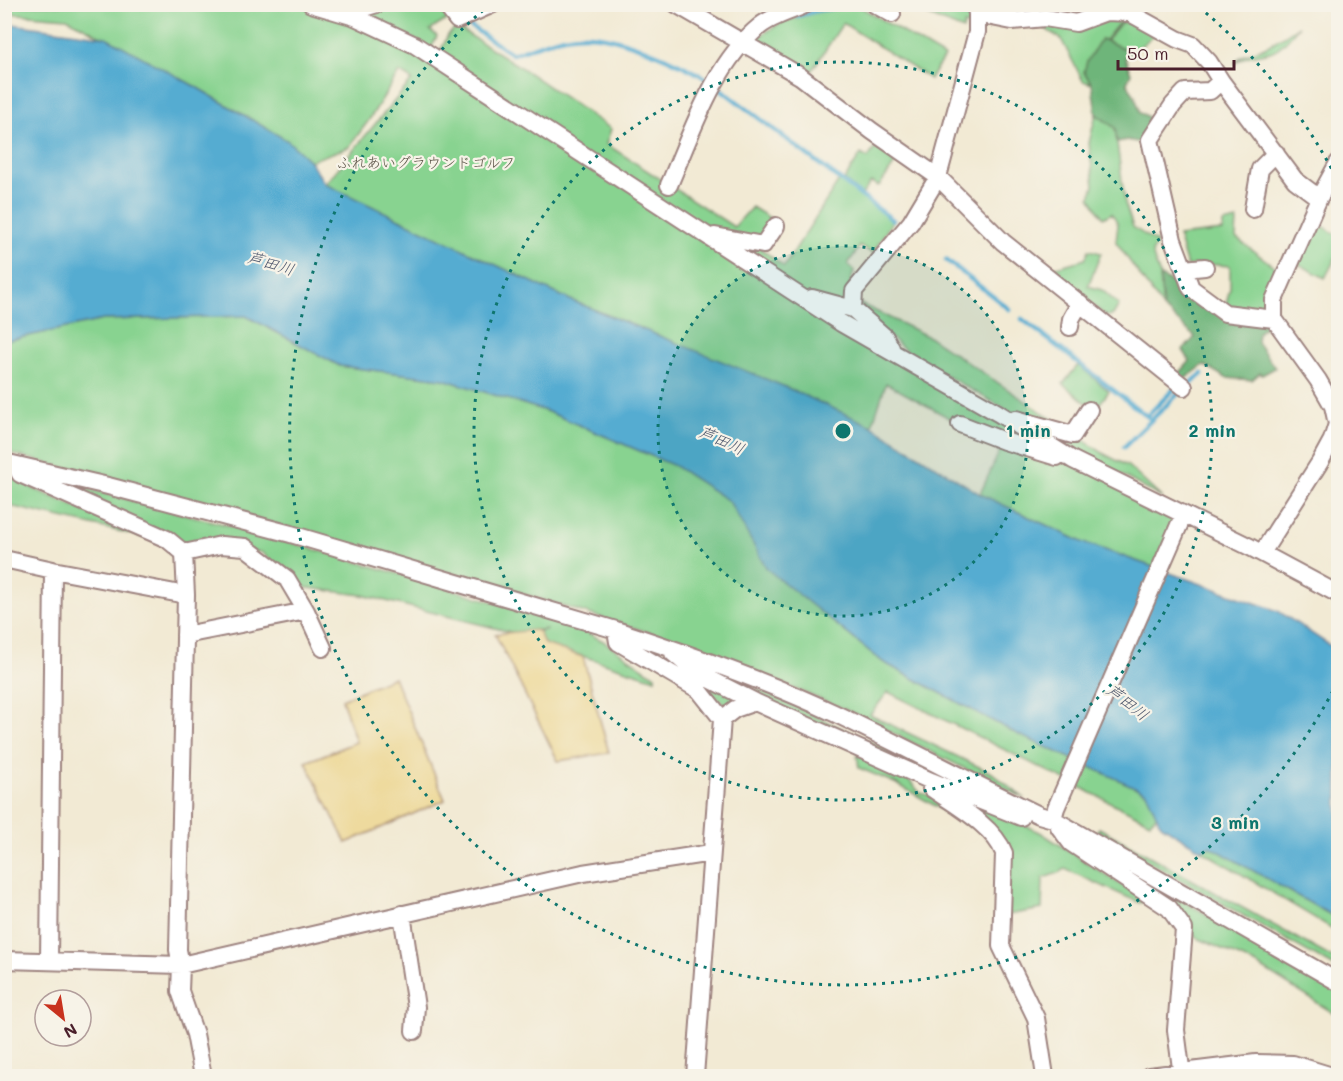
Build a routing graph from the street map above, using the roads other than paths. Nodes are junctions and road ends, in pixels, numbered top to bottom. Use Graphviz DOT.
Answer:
graph roads {
  1 [pos="311,4"];
  2 [pos="377,4"];
  3 [pos="445,4"];
  4 [pos="493,4"];
  5 [pos="676,4"];
  6 [pos="807,4"];
  7 [pos="874,4"];
  8 [pos="976,9"];
  9 [pos="354,10"];
  10 [pos="775,11"];
  11 [pos="892,14"];
  12 [pos="743,42"];
  13 [pos="1221,81"];
  14 [pos="1276,153"];
  15 [pos="1338,163"];
  16 [pos="938,177"];
  17 [pos="669,185"];
  18 [pos="1319,198"];
  19 [pos="1253,209"];
  20 [pos="776,226"];
  21 [pos="705,234"];
  22 [pos="1205,267"];
  23 [pos="1184,269"];
  24 [pos="806,300"];
  25 [pos="1080,303"];
  26 [pos="853,309"];
  27 [pos="1274,319"];
  28 [pos="1070,327"];
  29 [pos="895,354"];
  30 [pos="1184,387"];
  31 [pos="1089,411"];
  32 [pos="998,413"];
  33 [pos="960,424"];
  34 [pos="1073,460"];
  35 [pos="10,463"];
  36 [pos="1182,521"];
  37 [pos="184,553"];
  38 [pos="1262,553"];
  39 [pos="4,559"];
  40 [pos="53,570"];
  41 [pos="1338,594"];
  42 [pos="186,595"];
  43 [pos="306,611"];
  44 [pos="616,630"];
  45 [pos="186,635"];
  46 [pos="665,645"];
  47 [pos="323,648"];
  48 [pos="755,702"];
  49 [pos="722,719"];
  50 [pos="931,781"];
  51 [pos="1054,813"];
  52 [pos="711,853"];
  53 [pos="402,914"];
  54 [pos="4,960"];
  55 [pos="49,961"];
  56 [pos="181,965"];
  57 [pos="1338,981"];
  58 [pos="414,1030"];
  59 [pos="1182,1074"];
  60 [pos="202,1077"];
  61 [pos="695,1077"];
  62 [pos="1045,1077"];
  63 [pos="1149,1077"];
  64 [pos="1332,1077"];
  1 -- 9 [label="street"];
  2 -- 9 [label="street"];
  3 -- 4 [label="street"];
  5 -- 12 [label="street"];
  6 -- 10 [label="street"];
  7 -- 11 [label="street"];
  8 -- 13 [label="street"];
  8 -- 16 [label="street"];
  9 -- 21 [label="street"];
  10 -- 12 [label="street"];
  12 -- 16 [label="street"];
  12 -- 17 [label="street"];
  13 -- 14 [label="street"];
  13 -- 23 [label="street"];
  14 -- 18 [label="street"];
  14 -- 19 [label="street"];
  15 -- 18 [label="street"];
  16 -- 25 [label="street"];
  16 -- 26 [label="street"];
  18 -- 27 [label="street"];
  20 -- 21 [label="street"];
  21 -- 24 [label="street"];
  22 -- 23 [label="street"];
  23 -- 27 [label="street"];
  24 -- 26 [label="street"];
  24 -- 29 [label="street"];
  25 -- 28 [label="street"];
  25 -- 30 [label="street"];
  26 -- 29 [label="street"];
  27 -- 38 [label="street"];
  29 -- 32 [label="street"];
  31 -- 32 [label="street"];
  32 -- 34 [label="street"];
  33 -- 34 [label="street"];
  34 -- 36 [label="street"];
  35 -- 37 [label="street"];
  35 -- 44 [label="street"];
  36 -- 38 [label="street"];
  36 -- 51 [label="street"];
  37 -- 42 [label="street"];
  37 -- 43 [label="street"];
  38 -- 41 [label="street"];
  39 -- 40 [label="street"];
  40 -- 42 [label="street"];
  40 -- 55 [label="street"];
  42 -- 45 [label="street"];
  43 -- 45 [label="street"];
  43 -- 47 [label="street"];
  44 -- 46 [label="street"];
  44 -- 49 [label="street"];
  45 -- 56 [label="street"];
  46 -- 48 [label="street"];
  46 -- 51 [label="street"];
  48 -- 49 [label="street"];
  48 -- 50 [label="street"];
  49 -- 52 [label="street"];
  50 -- 51 [label="street"];
  50 -- 62 [label="street"];
  51 -- 57 [label="street"];
  51 -- 59 [label="street"];
  52 -- 53 [label="street"];
  52 -- 61 [label="street"];
  53 -- 56 [label="street"];
  53 -- 58 [label="street"];
  54 -- 55 [label="street"];
  55 -- 56 [label="street"];
  56 -- 60 [label="street"];
  59 -- 63 [label="street"];
  59 -- 64 [label="street"];
}
